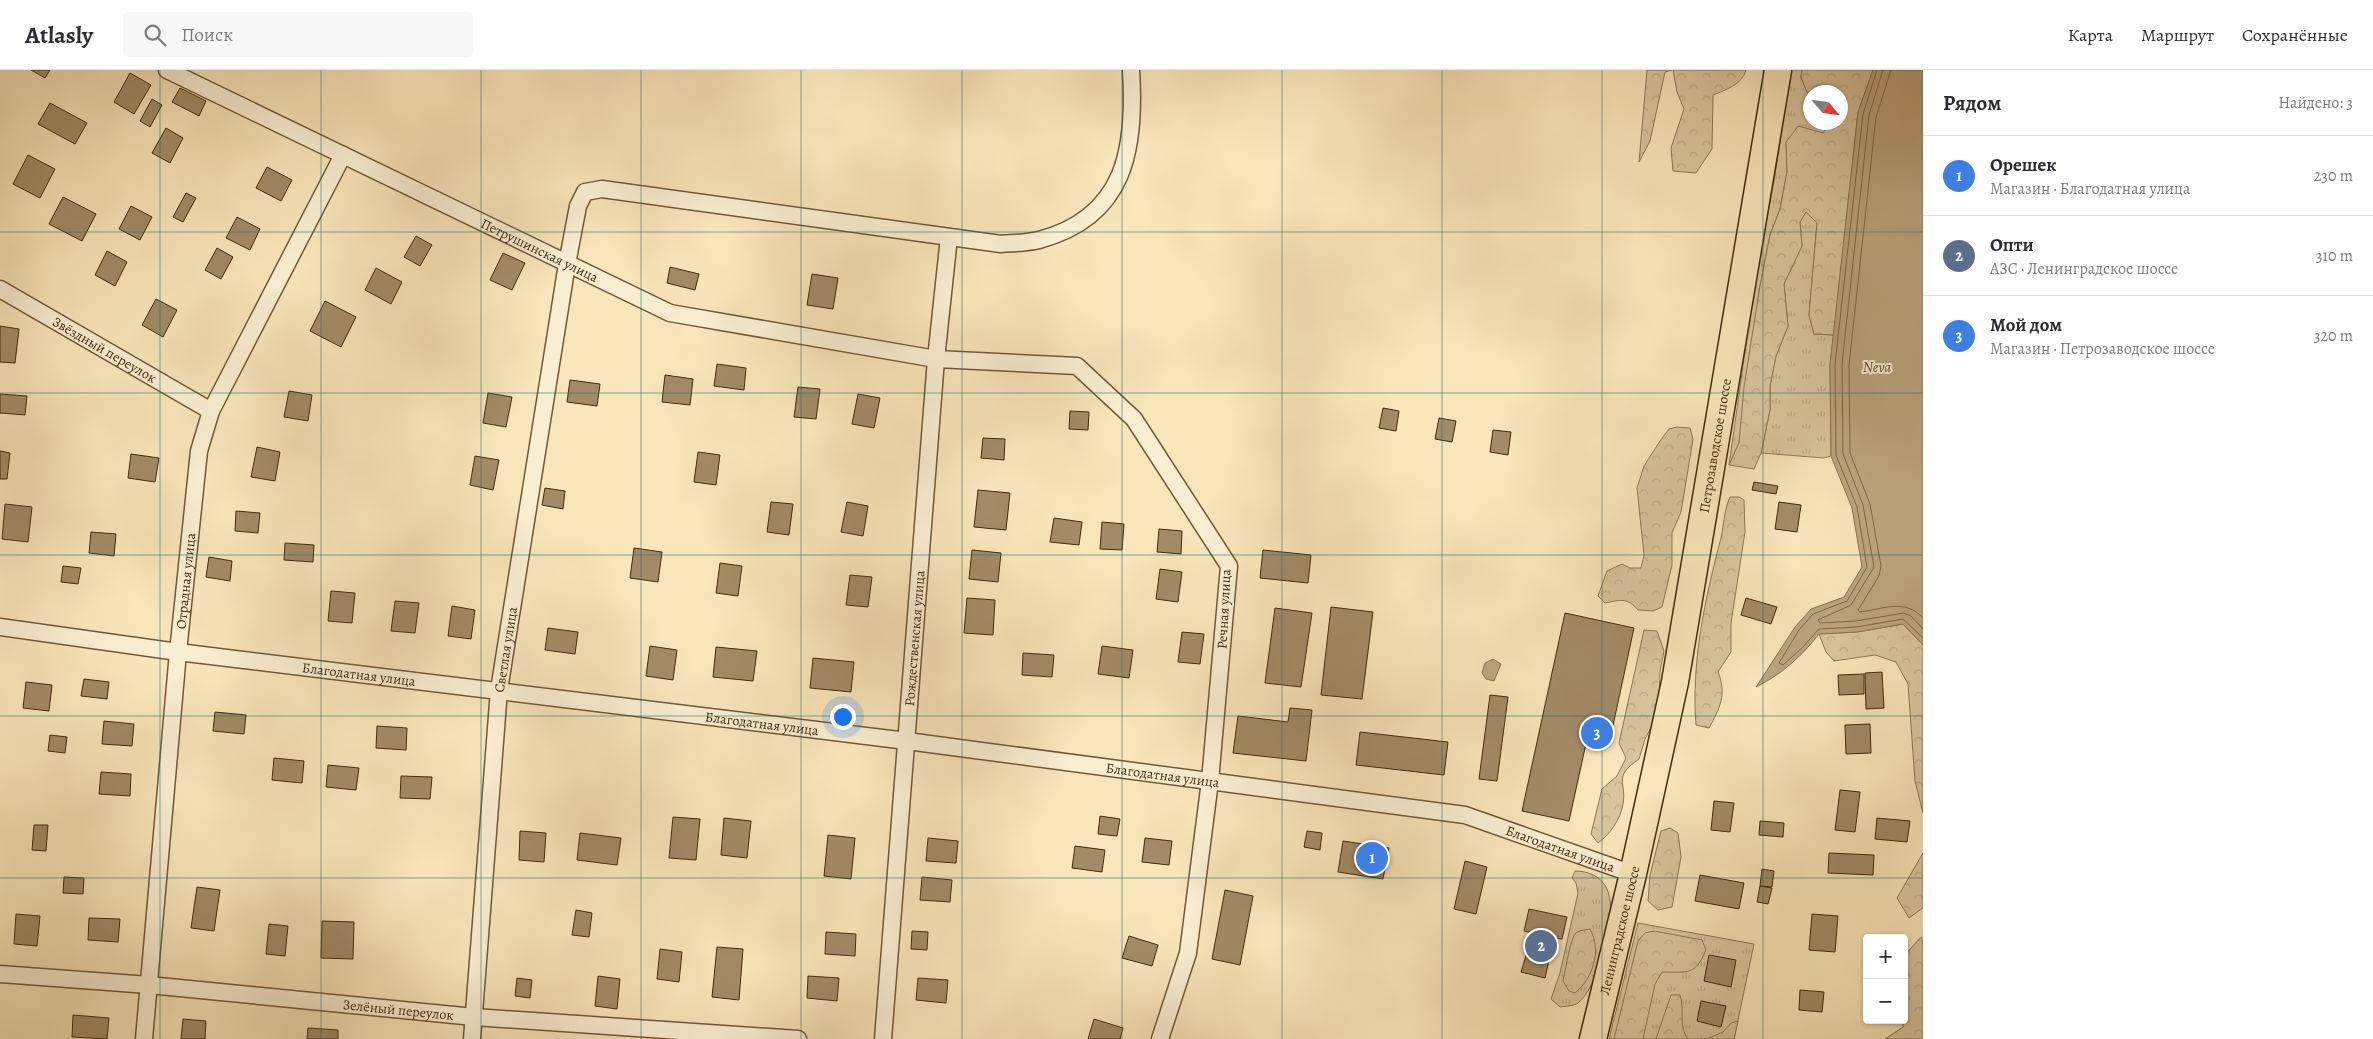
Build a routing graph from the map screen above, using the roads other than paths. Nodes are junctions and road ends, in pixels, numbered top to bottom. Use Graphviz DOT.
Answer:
graph roads {
  1 [pos="167,70"];
  2 [pos="1131,70"];
  3 [pos="1778,70"];
  4 [pos="344,155"];
  5 [pos="949,238"];
  6 [pos="567,264"];
  7 [pos="0,289"];
  8 [pos="936,359"];
  9 [pos="210,411"];
  10 [pos="0,627"];
  11 [pos="178,652"];
  12 [pos="499,690"];
  13 [pos="908,742"];
  14 [pos="1210,781"];
  15 [pos="1645,819"];
  16 [pos="1633,874"];
  17 [pos="0,974"];
  18 [pos="149,985"];
  19 [pos="474,1017"];
  20 [pos="144,1039"];
  21 [pos="472,1039"];
  22 [pos="798,1039"];
  23 [pos="882,1039"];
  24 [pos="1160,1039"];
  25 [pos="1593,1039"];
  1 -- 4 [label="street, Петрушинская улица"];
  2 -- 5 [label="street"];
  3 -- 15 [label="main road, Петрозаводское шоссе"];
  4 -- 6 [label="street, Петрушинская улица"];
  4 -- 9 [label="street, Отрадная улица"];
  5 -- 6 [label="street, Светлая улица"];
  5 -- 8 [label="street, Рождественская улица"];
  6 -- 8 [label="street, Петрушинская улица"];
  6 -- 12 [label="street, Светлая улица"];
  7 -- 9 [label="street, Звёздный переулок"];
  8 -- 13 [label="street, Рождественская улица"];
  8 -- 14 [label="street, Речная улица"];
  9 -- 11 [label="street, Отрадная улица"];
  10 -- 11 [label="street, Благодатная улица"];
  11 -- 12 [label="street, Благодатная улица"];
  11 -- 18 [label="street, Отрадная улица"];
  12 -- 13 [label="street, Благодатная улица"];
  12 -- 19 [label="street, Светлая улица"];
  13 -- 14 [label="street, Благодатная улица"];
  13 -- 23 [label="street, Рождественская улица"];
  14 -- 16 [label="street, Благодатная улица"];
  14 -- 24 [label="street, Речная улица"];
  15 -- 16 [label="main road, Ленинградское шоссе"];
  16 -- 25 [label="main road, Ленинградское шоссе"];
  17 -- 18 [label="street, Зелёный переулок"];
  18 -- 19 [label="street, Зелёный переулок"];
  18 -- 20 [label="street, Отрадная улица"];
  19 -- 21 [label="street, Светлая улица"];
  19 -- 22 [label="street, Зелёный переулок"];
}
